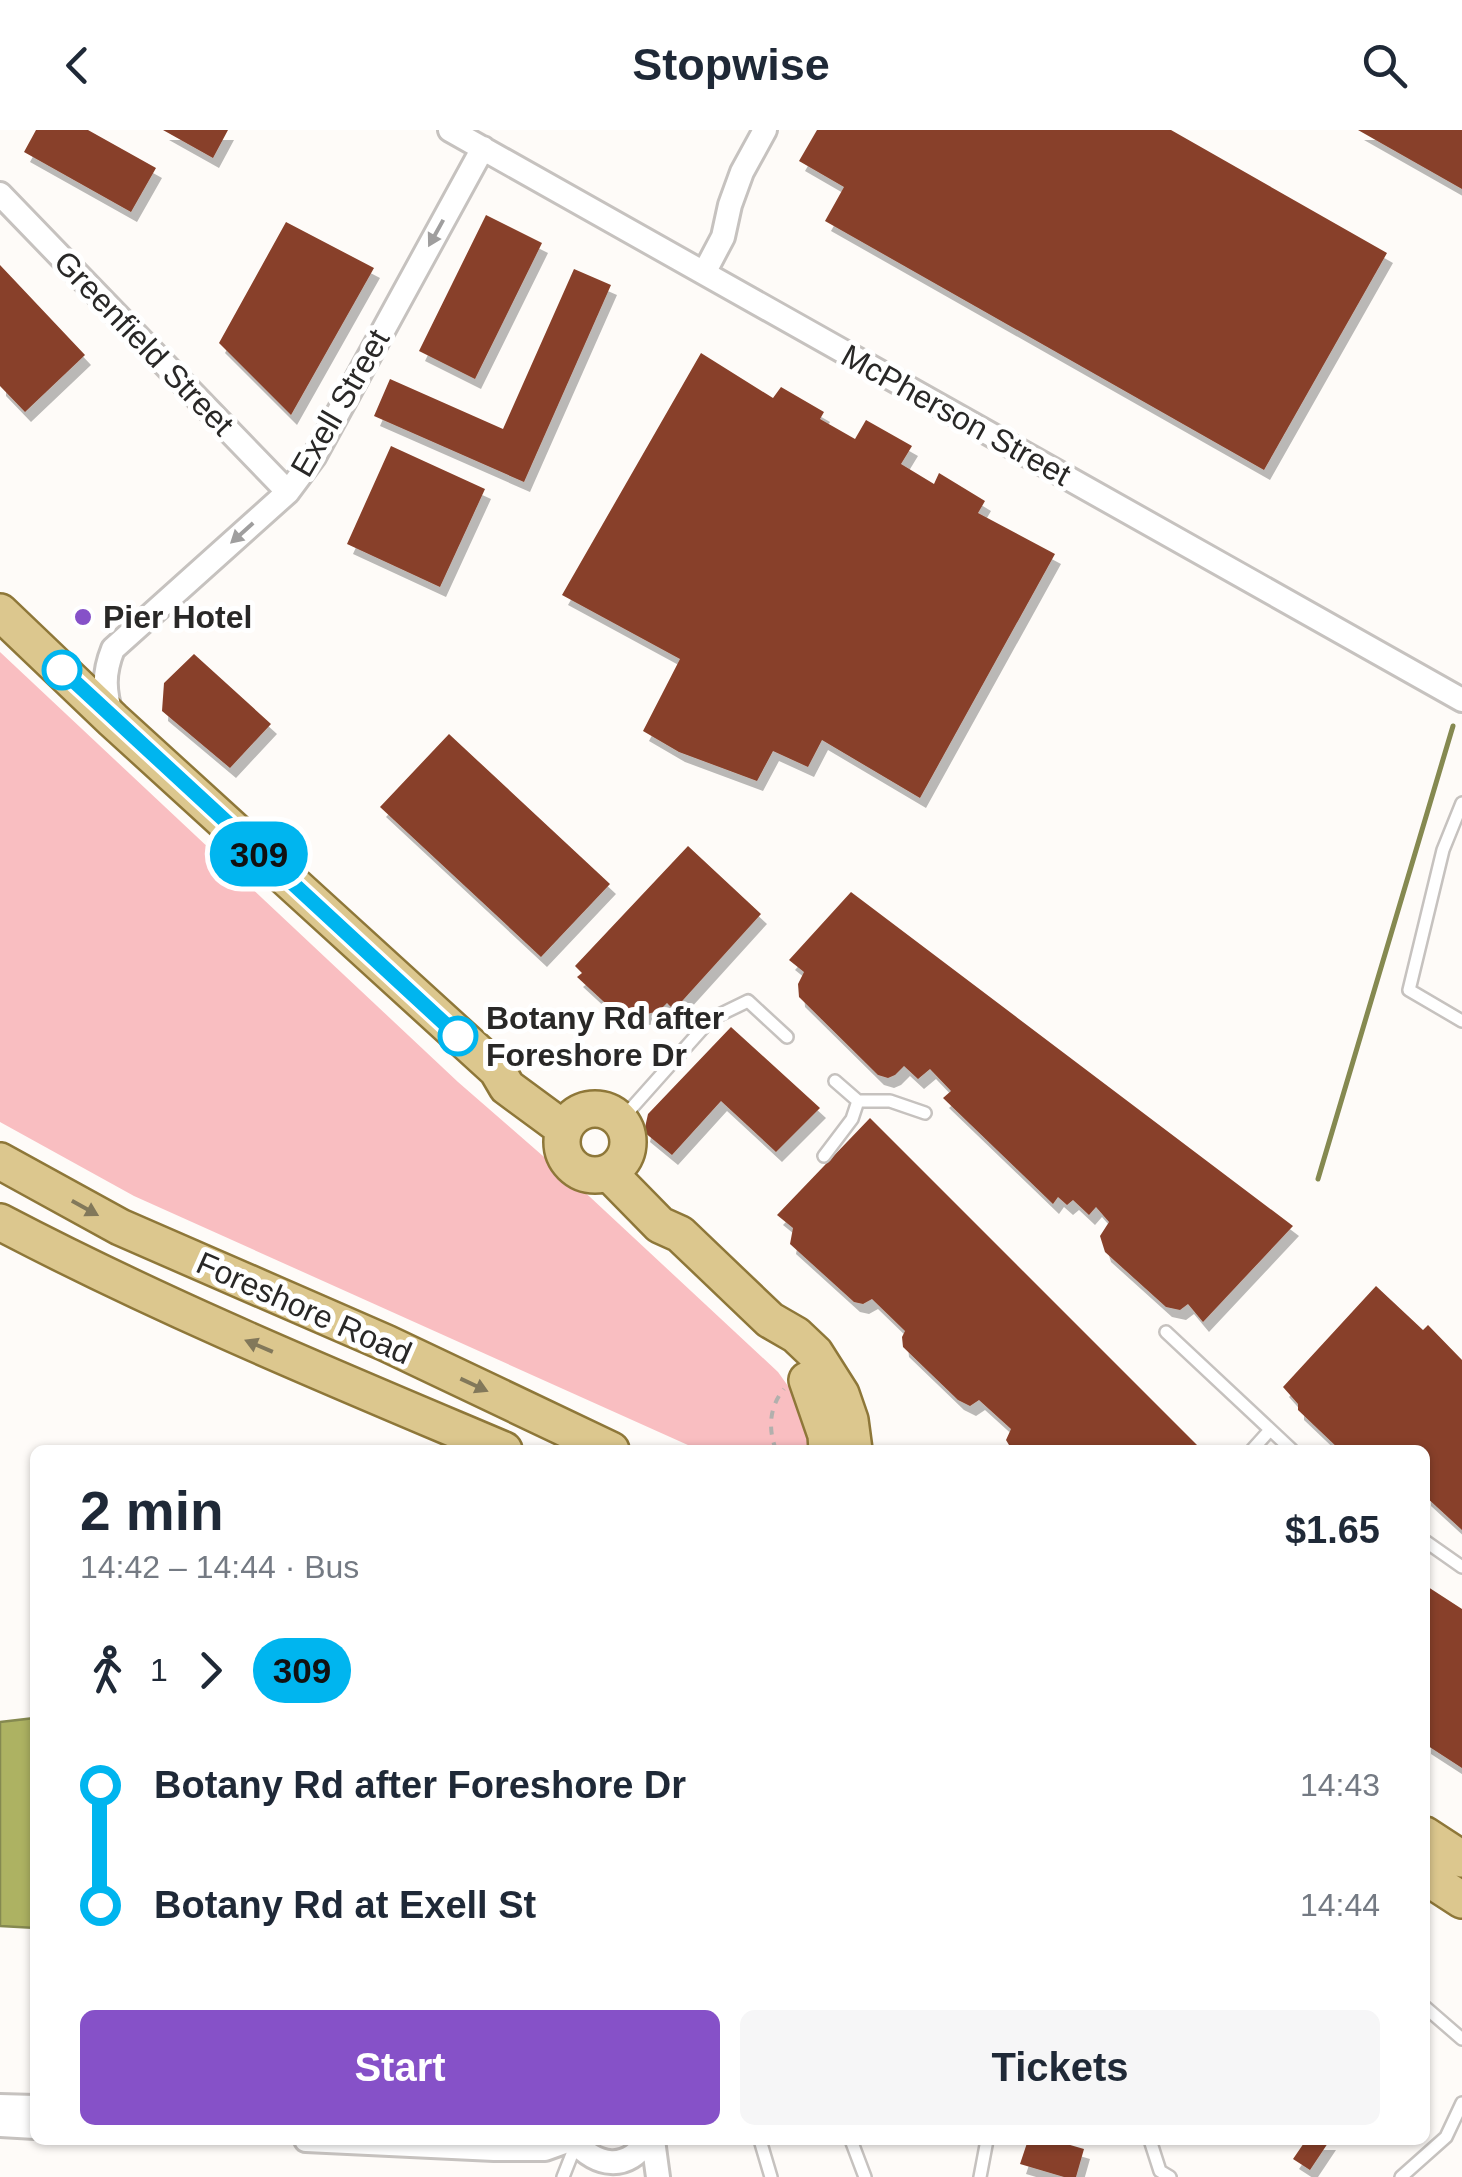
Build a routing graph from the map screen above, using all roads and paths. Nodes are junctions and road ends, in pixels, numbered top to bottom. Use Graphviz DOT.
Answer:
graph roads {
  1 [pos="450,130"];
  2 [pos="765,130"];
  3 [pos="483,148"];
  4 [pos="0,194"];
  5 [pos="704,272"];
  6 [pos="288,492"];
  7 [pos="0,612"];
  8 [pos="1462,700"];
  9 [pos="113,720"];
  10 [pos="1462,803"];
  11 [pos="1462,1020"];
  12 [pos="787,1037"];
  13 [pos="835,1081"];
  14 [pos="858,1102"];
  15 [pos="925,1112"];
  16 [pos="621,1120"];
  17 [pos="572,1121"];
  18 [pos="824,1156"];
  19 [pos="0,1161"];
  20 [pos="616,1166"];
  21 [pos="0,1222"];
  22 [pos="770,1320"];
  23 [pos="1166,1332"];
  24 [pos="805,1378"];
  25 [pos="1270,1430"];
  26 [pos="851,1442"];
  27 [pos="492,1445"];
  28 [pos="600,1445"];
  29 [pos="775,1445"];
  30 [pos="827,1445"];
  31 [pos="1256,1445"];
  32 [pos="1286,1445"];
  33 [pos="1430,1545"];
  34 [pos="1462,1567"];
  35 [pos="1430,1838"];
  36 [pos="1462,1858"];
  37 [pos="1430,1879"];
  38 [pos="1462,1900"];
  39 [pos="1430,2011"];
  40 [pos="1462,2039"];
  41 [pos="1462,2103"];
  42 [pos="0,2106"];
  43 [pos="30,2107"];
  44 [pos="0,2126"];
  45 [pos="30,2127"];
  46 [pos="410,2145"];
  47 [pos="557,2145"];
  48 [pos="572,2145"];
  49 [pos="577,2145"];
  50 [pos="646,2145"];
  51 [pos="652,2145"];
  52 [pos="761,2145"];
  53 [pos="853,2145"];
  54 [pos="986,2145"];
  55 [pos="1152,2145"];
  56 [pos="620,2169"];
  57 [pos="563,2177"];
  58 [pos="658,2177"];
  59 [pos="771,2177"];
  60 [pos="865,2177"];
  61 [pos="980,2177"];
  62 [pos="1170,2177"];
  63 [pos="1402,2177"];
  1 -- 3 [label="street, McPherson Street"];
  2 -- 5 [label="street"];
  3 -- 5 [label="street, McPherson Street"];
  3 -- 6 [label="street, Exell Street, one-way"];
  4 -- 6 [label="street, Greenfield Street"];
  5 -- 8 [label="street, McPherson Street"];
  6 -- 9 [label="street, Exell Street, one-way"];
  7 -- 9 [label="main road"];
  9 -- 17 [label="main road"];
  10 -- 11 [label="lane"];
  12 -- 16 [label="lane"];
  13 -- 14 [label="lane"];
  14 -- 15 [label="lane"];
  14 -- 18 [label="lane"];
  16 -- 17 [label="main road"];
  16 -- 20 [label="main road"];
  17 -- 20 [label="main road"];
  19 -- 28 [label="main road, Foreshore Road, one-way"];
  20 -- 22 [label="main road"];
  27 -- 21 [label="main road, Foreshore Road, one-way"];
  22 -- 24 [label="main road"];
  22 -- 26 [label="main road"];
  23 -- 25 [label="lane"];
  24 -- 26 [label="main road"];
  24 -- 29 [label="path"];
  24 -- 30 [label="main road"];
  25 -- 31 [label="lane"];
  25 -- 32 [label="lane"];
  33 -- 34 [label="lane"];
  35 -- 36 [label="main road"];
  37 -- 38 [label="main road"];
  39 -- 40 [label="lane"];
  41 -- 63 [label="lane"];
  42 -- 43 [label="street"];
  44 -- 45 [label="street"];
  46 -- 47 [label="street"];
  48 -- 57 [label="lane"];
  49 -- 56 [label="street"];
  50 -- 56 [label="street"];
  51 -- 58 [label="street"];
  52 -- 59 [label="lane"];
  53 -- 60 [label="lane"];
  54 -- 61 [label="lane"];
  55 -- 62 [label="lane"];
}
